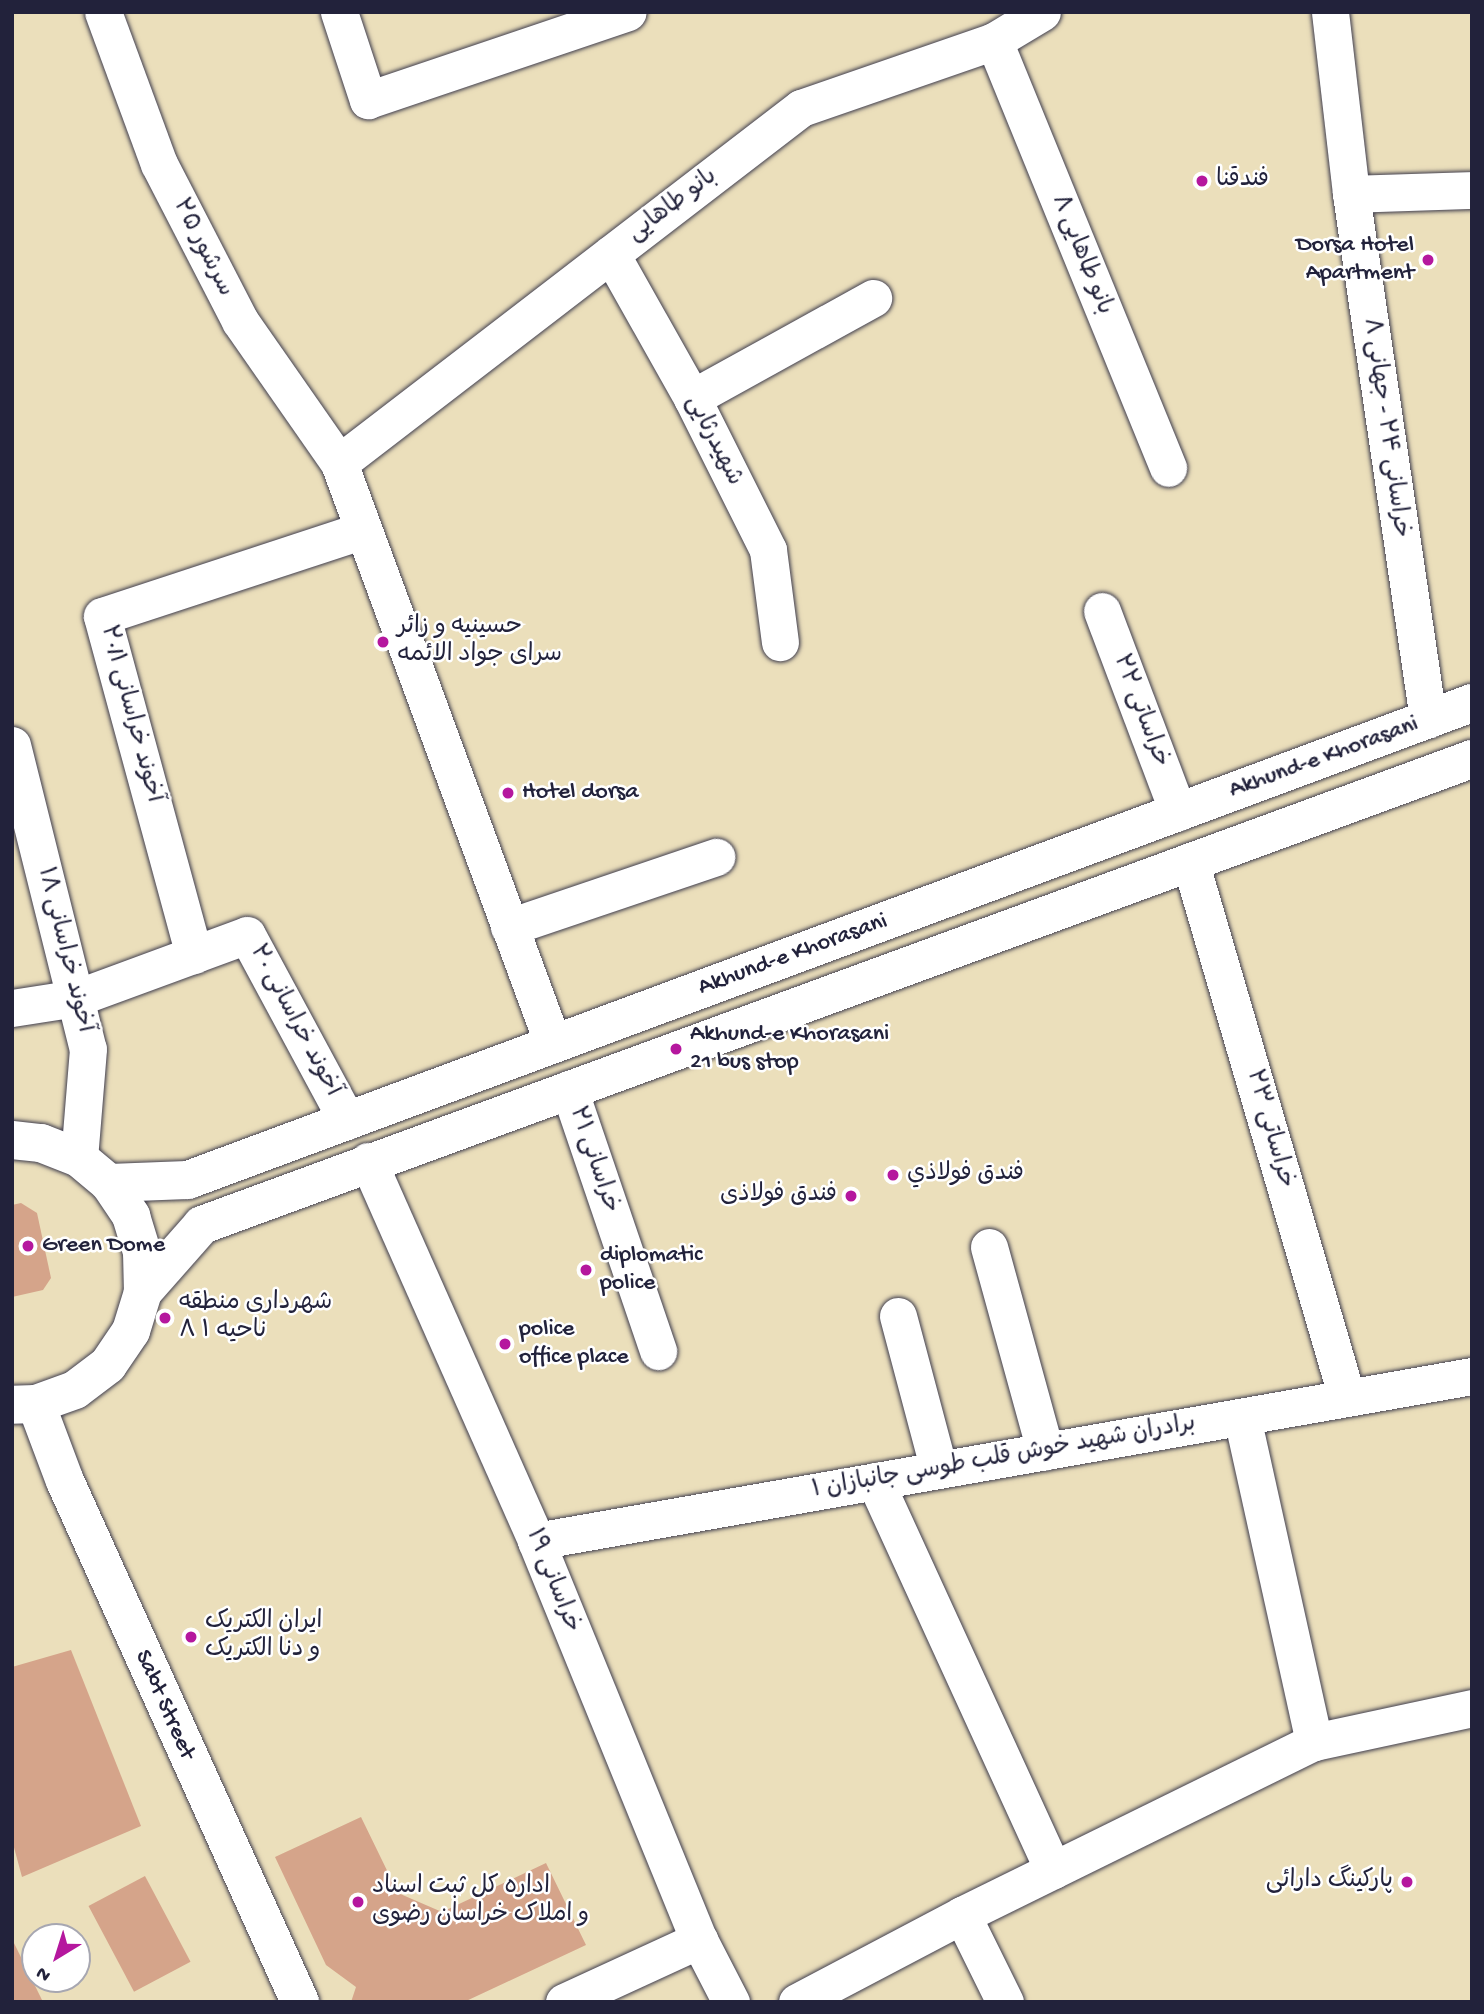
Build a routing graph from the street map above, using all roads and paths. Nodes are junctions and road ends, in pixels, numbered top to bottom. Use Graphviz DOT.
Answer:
graph roads {
  1 [pos="103,12"];
  2 [pos="339,12"];
  3 [pos="628,12"];
  4 [pos="1042,12"];
  5 [pos="1329,12"];
  6 [pos="1004,28"];
  7 [pos="1472,190"];
  8 [pos="1351,194"];
  9 [pos="611,254"];
  10 [pos="873,298"];
  11 [pos="692,398"];
  12 [pos="339,463"];
  13 [pos="1168,468"];
  14 [pos="363,530"];
  15 [pos="1102,611"];
  16 [pos="779,642"];
  17 [pos="1472,703"];
  18 [pos="1428,719"];
  19 [pos="12,745"];
  20 [pos="1472,759"];
  21 [pos="1178,812"];
  22 [pos="716,857"];
  23 [pos="1190,861"];
  24 [pos="509,927"];
  25 [pos="194,955"];
  26 [pos="76,998"];
  27 [pos="12,1008"];
  28 [pos="552,1044"];
  29 [pos="569,1088"];
  30 [pos="347,1121"];
  31 [pos="12,1140"];
  32 [pos="79,1158"];
  33 [pos="369,1161"];
  34 [pos="109,1183"];
  35 [pos="989,1247"];
  36 [pos="143,1292"];
  37 [pos="898,1317"];
  38 [pos="658,1351"];
  39 [pos="1472,1376"];
  40 [pos="1347,1398"];
  41 [pos="24,1405"];
  42 [pos="1242,1416"];
  43 [pos="1045,1451"];
  44 [pos="939,1470"];
  45 [pos="874,1481"];
  46 [pos="536,1541"];
  47 [pos="1472,1708"];
  48 [pos="1314,1742"];
  49 [pos="1053,1870"];
  50 [pos="962,1915"];
  51 [pos="699,1940"];
  52 [pos="300,2002"];
  53 [pos="564,2002"];
  54 [pos="731,2002"];
  55 [pos="797,2002"];
  56 [pos="1005,2002"];
  1 -- 12 [label="street, سرشور ۲۵"];
  2 -- 3 [label="street"];
  4 -- 6 [label="street, بانو طاهایی"];
  5 -- 8 [label="street, خراسانی ۲۴ - جهانی ۸"];
  6 -- 9 [label="street, بانو طاهایی"];
  6 -- 13 [label="street, بانو طاهایی ۸"];
  7 -- 8 [label="street"];
  8 -- 18 [label="street, خراسانی ۲۴ - جهانی ۸"];
  9 -- 11 [label="street, شهیدرثایی"];
  9 -- 12 [label="street, بانو طاهایی"];
  10 -- 11 [label="street"];
  11 -- 16 [label="street, شهیدرثایی"];
  12 -- 14 [label="street"];
  14 -- 24 [label="street"];
  14 -- 25 [label="street, آخوند خراسانی ۲۰/۱"];
  15 -- 21 [label="street, خراساتی ۲۲"];
  17 -- 18 [label="street, Akhund-e Khorasani"];
  18 -- 21 [label="street, Akhund-e Khorasani"];
  19 -- 26 [label="street, آخوند خراسانی ۱۸"];
  20 -- 23 [label="street, Akhund-e Khorasani"];
  21 -- 28 [label="street, Akhund-e Khorasani"];
  22 -- 24 [label="street"];
  23 -- 29 [label="street, Akhund-e Khorasani"];
  23 -- 40 [label="street, خراساتی ۲۳"];
  24 -- 28 [label="street"];
  25 -- 26 [label="street, آخوند خراسانی ۲۰"];
  25 -- 30 [label="street, آخوند خراسانی ۲۰"];
  26 -- 27 [label="street, آخوند خراسانی ۲۰"];
  26 -- 32 [label="street, آخوند خراسانی ۱۸"];
  28 -- 30 [label="street, Akhund-e Khorasani"];
  29 -- 33 [label="street, Akhund-e Khorasani"];
  29 -- 38 [label="street, خراسانی ۲۱"];
  30 -- 34 [label="street, Akhund-e Khorasani"];
  31 -- 32 [label="street"];
  32 -- 34 [label="street"];
  33 -- 36 [label="street, Akhund-e Khorasani"];
  33 -- 46 [label="street, خراسانی ۱۹"];
  34 -- 36 [label="street"];
  35 -- 43 [label="street"];
  36 -- 41 [label="street"];
  37 -- 44 [label="street"];
  39 -- 40 [label="street, برادران شهید خوش قلب طوسی جانبازان ۱"];
  40 -- 42 [label="street, برادران شهید خوش قلب طوسی جانبازان ۱"];
  41 -- 52 [label="street, Sabt Street"];
  42 -- 43 [label="street, برادران شهید خوش قلب طوسی جانبازان ۱"];
  42 -- 48 [label="street"];
  43 -- 44 [label="street, برادران شهید خوش قلب طوسی جانبازان ۱"];
  44 -- 45 [label="street, برادران شهید خوش قلب طوسی جانبازان ۱"];
  45 -- 46 [label="street, برادران شهید خوش قلب طوسی جانبازان ۱"];
  45 -- 49 [label="street"];
  46 -- 51 [label="street, خراسانی ۱۹"];
  47 -- 48 [label="street"];
  48 -- 49 [label="street"];
  49 -- 50 [label="street"];
  50 -- 55 [label="street"];
  50 -- 56 [label="street"];
  51 -- 53 [label="street"];
  51 -- 54 [label="street, خراسانی ۱۹"];
}
